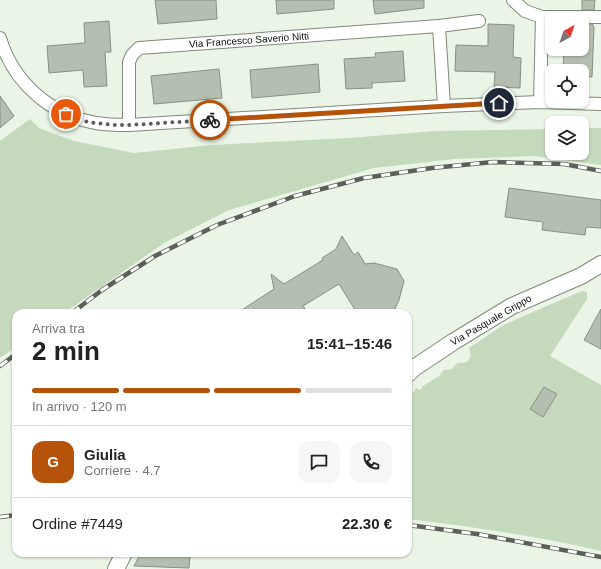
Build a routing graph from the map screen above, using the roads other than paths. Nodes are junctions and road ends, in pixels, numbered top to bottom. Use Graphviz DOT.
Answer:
graph roads {
  1 [pos="512,0"];
  2 [pos="542,17"];
  3 [pos="601,17"];
  4 [pos="479,21"];
  5 [pos="439,26"];
  6 [pos="0,38"];
  7 [pos="540,102"];
  8 [pos="601,104"];
  9 [pos="444,106"];
  10 [pos="130,125"];
  11 [pos="601,264"];
  12 [pos="412,370"];
  13 [pos="122,557"];
  14 [pos="116,569"];
  1 -- 2 [label="street"];
  2 -- 3 [label="street"];
  2 -- 7 [label="street"];
  4 -- 5 [label="street, Via Francesco Saverio Nitti"];
  5 -- 9 [label="street"];
  5 -- 10 [label="street, Via Francesco Saverio Nitti"];
  6 -- 10 [label="street"];
  7 -- 8 [label="street"];
  7 -- 9 [label="street"];
  9 -- 10 [label="street"];
  11 -- 12 [label="street, Via Pasquale Grippo"];
  13 -- 14 [label="street"];
}
